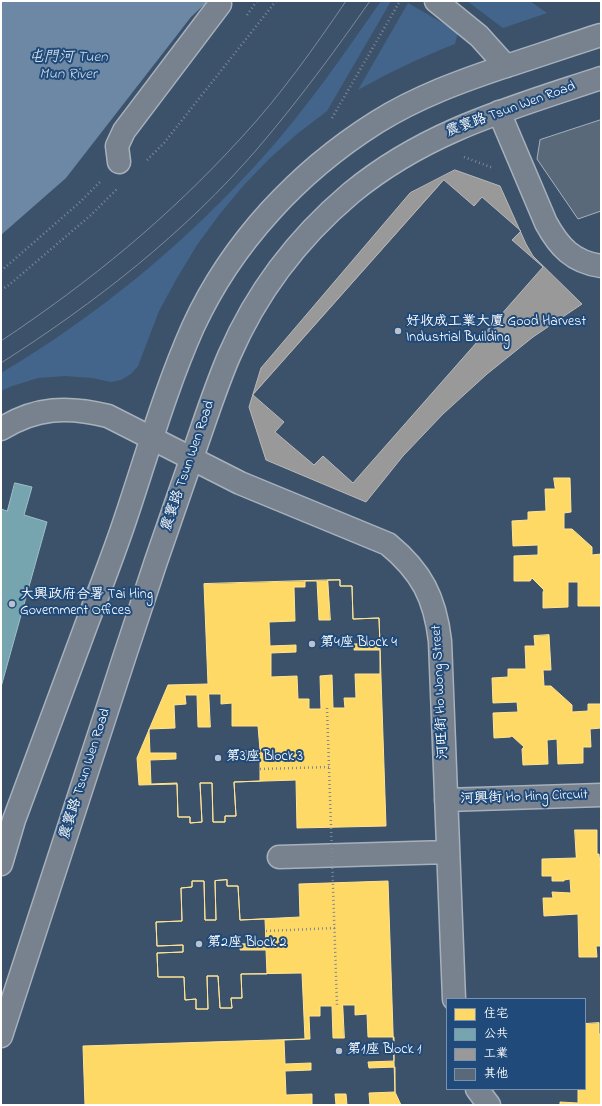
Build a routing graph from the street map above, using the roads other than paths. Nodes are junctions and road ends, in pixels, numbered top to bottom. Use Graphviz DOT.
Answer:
graph roads {
  1 [pos="436,1"];
  2 [pos="220,4"];
  3 [pos="601,35"];
  4 [pos="506,66"];
  5 [pos="601,78"];
  6 [pos="498,112"];
  7 [pos="119,162"];
  8 [pos="601,266"];
  9 [pos="1,429"];
  10 [pos="151,438"];
  11 [pos="192,458"];
  12 [pos="601,795"];
  13 [pos="446,800"];
  14 [pos="448,852"];
  15 [pos="280,857"];
  16 [pos="1,864"];
  17 [pos="454,998"];
  18 [pos="1,1036"];
  19 [pos="478,1090"];
  20 [pos="489,1105"];
  1 -- 4 [label="main road"];
  2 -- 7 [label="main road"];
  3 -- 4 [label="main road"];
  4 -- 10 [label="main road"];
  5 -- 6 [label="main road, 震寰路 Tsun Wen Road"];
  6 -- 8 [label="main road"];
  6 -- 11 [label="main road, 震寰路 Tsun Wen Road"];
  9 -- 10 [label="main road, 河旺街 Ho Wong Street"];
  10 -- 11 [label="main road, 河旺街 Ho Wong Street"];
  10 -- 16 [label="main road"];
  11 -- 13 [label="main road, 河旺街 Ho Wong Street"];
  11 -- 18 [label="main road, 震寰路 Tsun Wen Road"];
  12 -- 13 [label="main road, 河興街 Ho Hing Circuit"];
  13 -- 14 [label="main road, 河旺街 Ho Wong Street"];
  14 -- 15 [label="main road"];
  14 -- 17 [label="main road, 河旺街 Ho Wong Street"];
  19 -- 20 [label="main road"];
}
